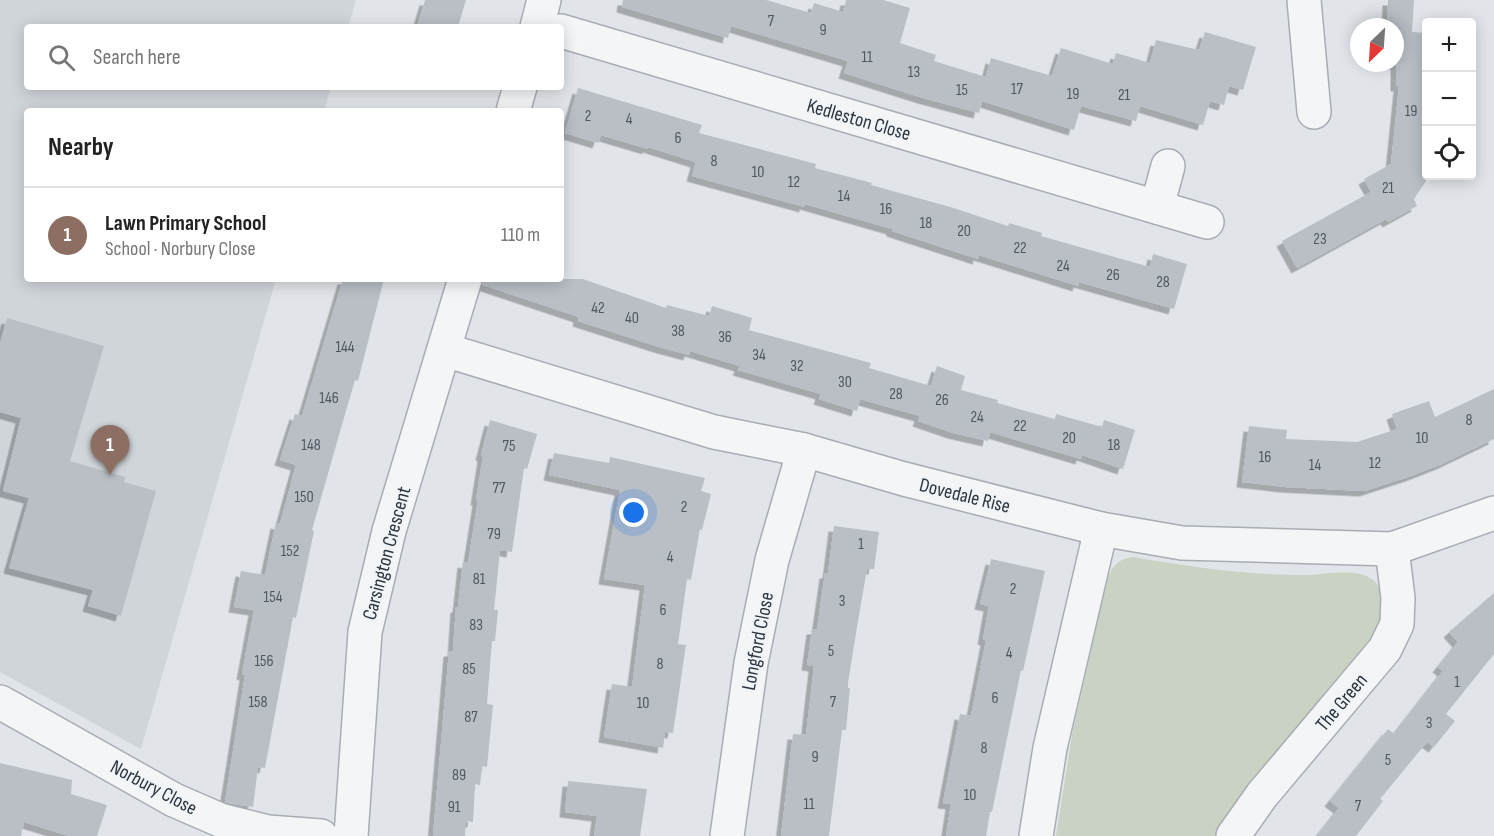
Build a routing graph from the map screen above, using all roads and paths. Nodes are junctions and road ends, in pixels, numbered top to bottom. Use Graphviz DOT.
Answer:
graph roads {
  1 [pos="1304,0"];
  2 [pos="564,27"];
  3 [pos="519,90"];
  4 [pos="514,108"];
  5 [pos="1314,112"];
  6 [pos="1168,166"];
  7 [pos="1157,207"];
  8 [pos="1207,222"];
  9 [pos="464,282"];
  10 [pos="445,350"];
  11 [pos="804,450"];
  12 [pos="1494,513"];
  13 [pos="1101,529"];
  14 [pos="1392,549"];
  15 [pos="0,702"];
  16 [pos="321,836"];
  17 [pos="351,836"];
  18 [pos="727,836"];
  19 [pos="1036,836"];
  20 [pos="1233,836"];
  1 -- 5 [label="street"];
  2 -- 7 [label="street, Kedleston Close"];
  3 -- 4 [label="street"];
  6 -- 7 [label="street"];
  7 -- 8 [label="street, Kedleston Close"];
  9 -- 10 [label="street, Carsington Crescent"];
  10 -- 11 [label="street, Dovedale Rise"];
  10 -- 17 [label="street, Carsington Crescent"];
  11 -- 13 [label="street, Dovedale Rise"];
  11 -- 18 [label="street, Longford Close"];
  12 -- 14 [label="street, Dovedale Rise"];
  13 -- 14 [label="street, Dovedale Rise"];
  13 -- 19 [label="street"];
  14 -- 20 [label="street, The Green"];
  15 -- 16 [label="street, Norbury Close"];
}
